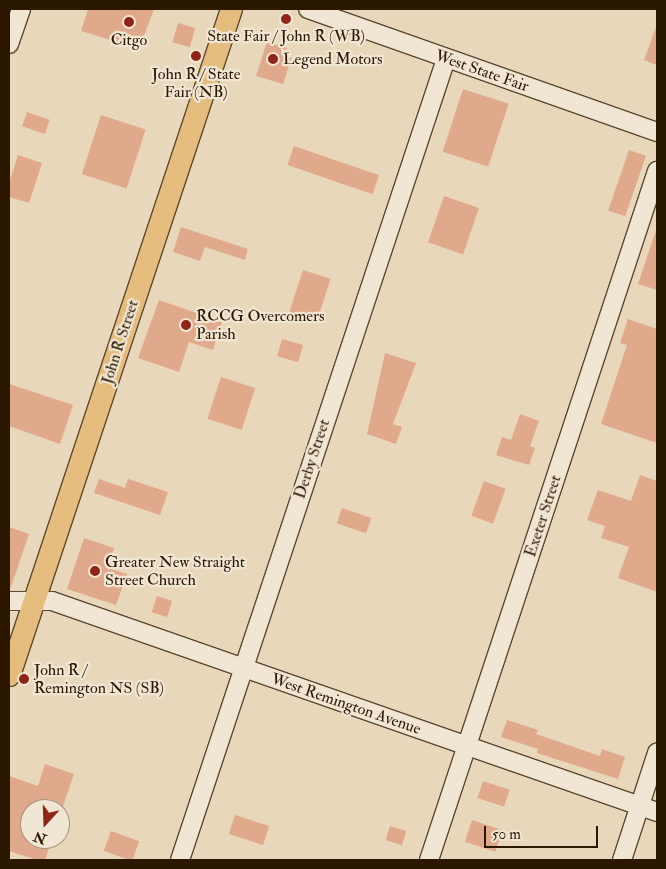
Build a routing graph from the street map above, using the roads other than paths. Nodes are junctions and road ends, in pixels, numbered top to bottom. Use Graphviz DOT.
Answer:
graph roads {
  1 [pos="20,9"];
  2 [pos="230,9"];
  3 [pos="308,9"];
  4 [pos="9,44"];
  5 [pos="446,59"];
  6 [pos="657,132"];
  7 [pos="657,171"];
  8 [pos="9,601"];
  9 [pos="33,601"];
  10 [pos="243,669"];
  11 [pos="9,675"];
  12 [pos="466,746"];
  13 [pos="657,753"];
  14 [pos="640,806"];
  15 [pos="657,812"];
  16 [pos="180,860"];
  17 [pos="429,860"];
  18 [pos="622,860"];
  1 -- 4 [label="street"];
  2 -- 9 [label="main road, John R Street"];
  3 -- 5 [label="street, West State Fair"];
  5 -- 6 [label="street, West State Fair"];
  5 -- 10 [label="street, Derby Street"];
  7 -- 12 [label="street, Exeter Street"];
  8 -- 9 [label="street, West Remington Avenue"];
  9 -- 10 [label="street, West Remington Avenue"];
  9 -- 11 [label="main road, John R Street"];
  10 -- 12 [label="street, West Remington Avenue"];
  10 -- 16 [label="street, Derby Street"];
  12 -- 14 [label="street, West Remington Avenue"];
  12 -- 17 [label="street, Exeter Street"];
  13 -- 14 [label="street"];
  14 -- 15 [label="street, West Remington Avenue"];
  14 -- 18 [label="street"];
}
